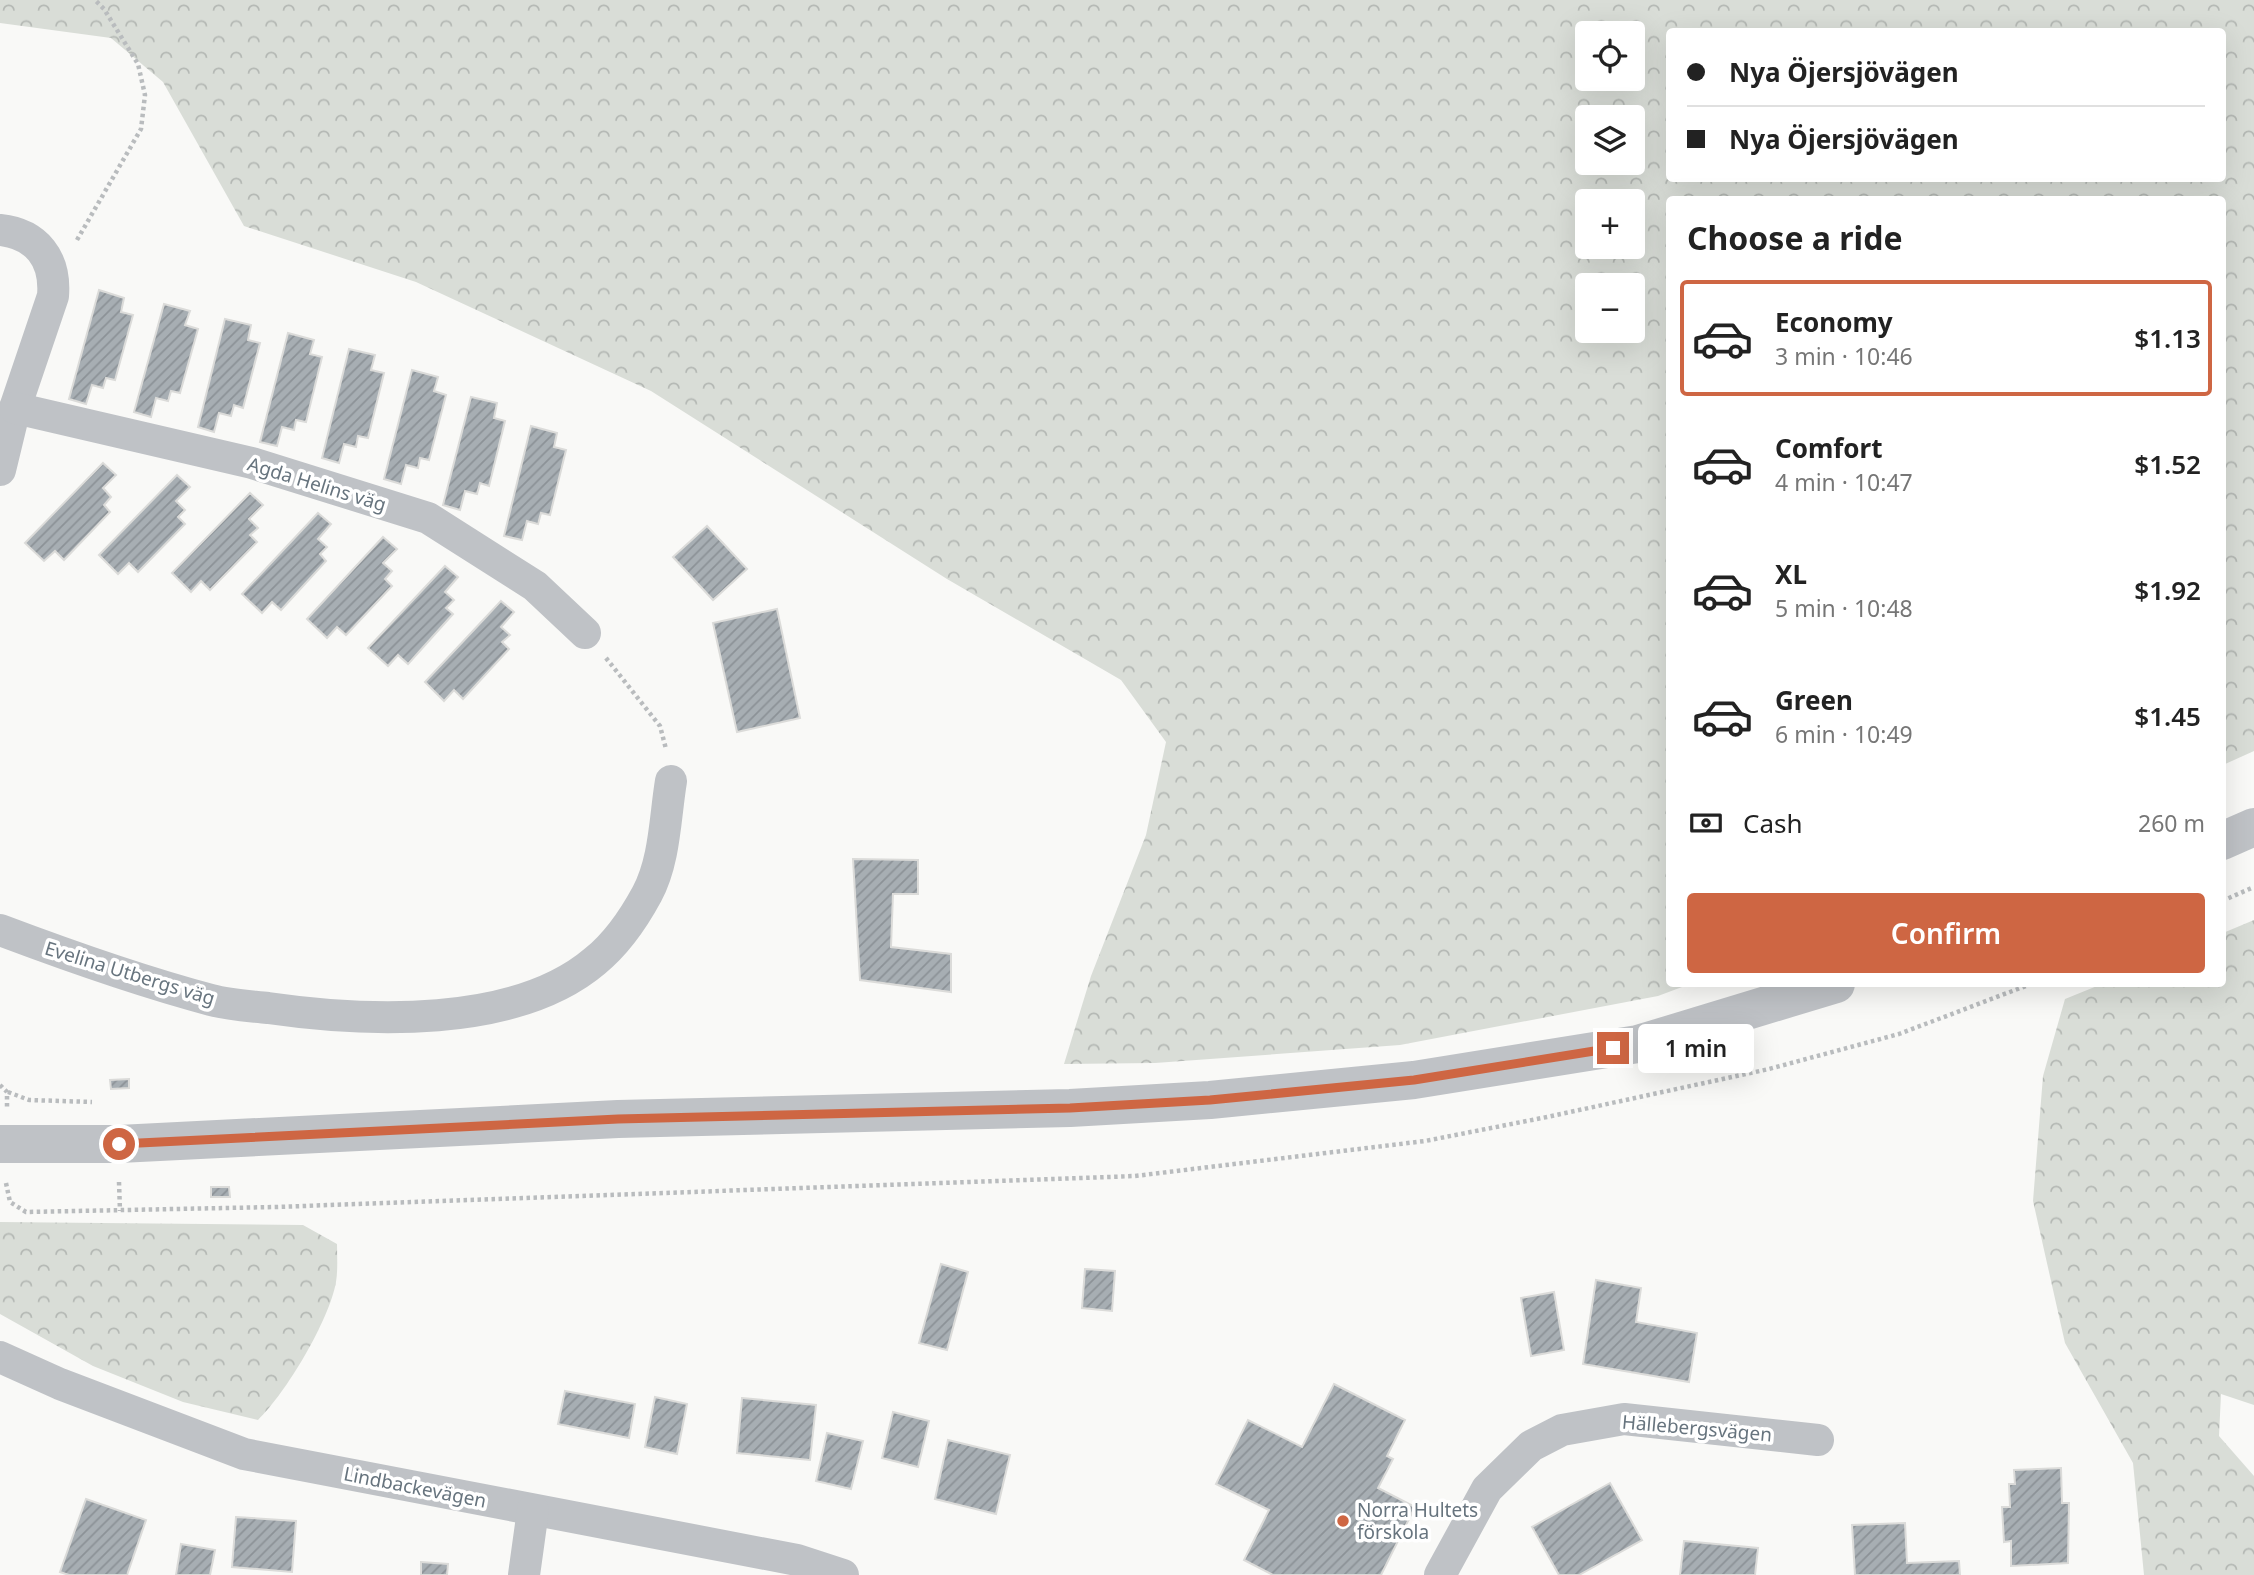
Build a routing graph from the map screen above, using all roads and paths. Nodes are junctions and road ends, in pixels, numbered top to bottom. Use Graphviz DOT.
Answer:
graph roads {
  1 [pos="95,0"];
  2 [pos="0,230"];
  3 [pos="51,263"];
  4 [pos="15,408"];
  5 [pos="0,470"];
  6 [pos="585,633"];
  7 [pos="671,781"];
  8 [pos="2254,827"];
  9 [pos="2226,839"];
  10 [pos="2254,887"];
  11 [pos="2226,899"];
  12 [pos="0,930"];
  13 [pos="1826,987"];
  14 [pos="7,1092"];
  15 [pos="102,1102"];
  16 [pos="0,1144"];
  17 [pos="119,1182"];
  18 [pos="120,1211"];
  19 [pos="0,1357"];
  20 [pos="1818,1440"];
  21 [pos="533,1510"];
  22 [pos="524,1575"];
  23 [pos="843,1575"];
  24 [pos="1440,1575"];
  1 -- 3 [label="path"];
  2 -- 3 [label="street"];
  3 -- 4 [label="street"];
  4 -- 5 [label="street"];
  4 -- 6 [label="street, Agda Helins väg"];
  6 -- 7 [label="path"];
  7 -- 12 [label="street, Evelina Utbergs väg"];
  8 -- 9 [label="street"];
  10 -- 11 [label="path"];
  13 -- 16 [label="street"];
  14 -- 15 [label="path"];
  17 -- 18 [label="path"];
  19 -- 21 [label="street, Lindbackevägen"];
  20 -- 24 [label="street, Hällebergsvägen"];
  21 -- 22 [label="street"];
  21 -- 23 [label="street, Lindbackevägen"];
}
